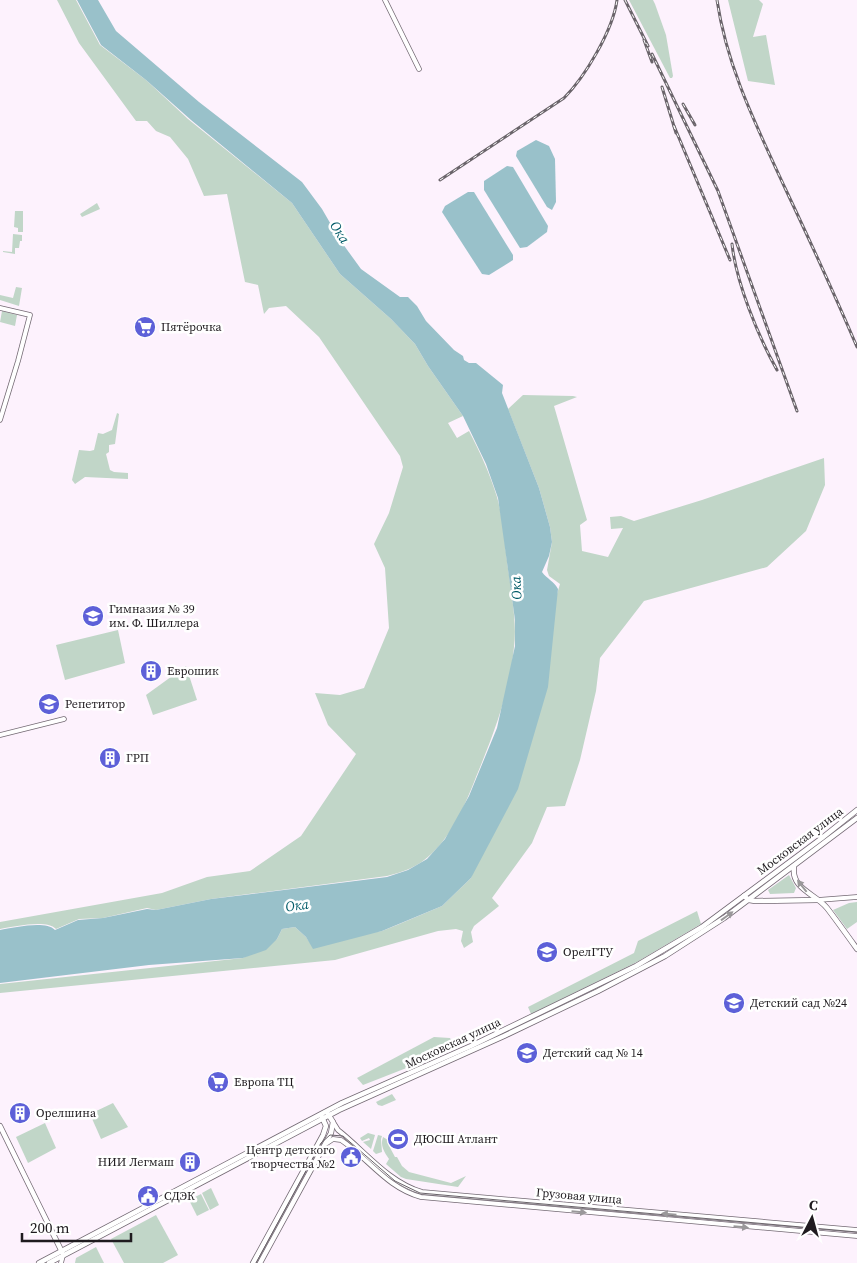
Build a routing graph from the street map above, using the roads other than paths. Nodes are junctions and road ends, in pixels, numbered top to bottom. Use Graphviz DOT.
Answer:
graph roads {
  1 [pos="385,0"];
  2 [pos="419,69"];
  3 [pos="0,308"];
  4 [pos="0,420"];
  5 [pos="64,719"];
  6 [pos="0,735"];
  7 [pos="857,810"];
  8 [pos="857,818"];
  9 [pos="794,867"];
  10 [pos="744,896"];
  11 [pos="857,897"];
  12 [pos="749,900"];
  13 [pos="818,900"];
  14 [pos="857,949"];
  15 [pos="559,1008"];
  16 [pos="328,1113"];
  17 [pos="322,1116"];
  18 [pos="333,1122"];
  19 [pos="0,1126"];
  20 [pos="326,1126"];
  21 [pos="332,1132"];
  22 [pos="340,1132"];
  23 [pos="2,1138"];
  24 [pos="322,1138"];
  25 [pos="341,1140"];
  26 [pos="325,1144"];
  27 [pos="857,1230"];
  28 [pos="857,1236"];
  29 [pos="63,1253"];
  30 [pos="39,1263"];
  31 [pos="49,1263"];
  32 [pos="61,1263"];
  33 [pos="253,1263"];
  34 [pos="260,1263"];
  1 -- 2 [label="street"];
  3 -- 4 [label="street"];
  5 -- 6 [label="street"];
  7 -- 10 [label="main road, Московская улица"];
  8 -- 9 [label="main road, Московская улица"];
  9 -- 12 [label="main road, Московская улица"];
  13 -- 9 [label="main road, one-way"];
  10 -- 12 [label="main road"];
  10 -- 15 [label="main road, Московская улица"];
  11 -- 13 [label="street"];
  12 -- 13 [label="main road"];
  15 -- 12 [label="main road, Московская улица, one-way"];
  13 -- 14 [label="main road"];
  15 -- 16 [label="main road, Московская улица"];
  16 -- 17 [label="main road, Московская улица"];
  16 -- 18 [label="main road, Грузовая улица"];
  17 -- 20 [label="main road"];
  17 -- 29 [label="main road, Московская улица"];
  18 -- 21 [label="main road"];
  18 -- 22 [label="street, Грузовая улица"];
  19 -- 23 [label="main road"];
  20 -- 21 [label="street, Грузовая улица"];
  20 -- 24 [label="main road"];
  21 -- 22 [label="street"];
  21 -- 24 [label="street"];
  21 -- 25 [label="street, Грузовая улица"];
  21 -- 26 [label="main road"];
  27 -- 22 [label="street, Грузовая улица, one-way"];
  23 -- 29 [label="main road"];
  24 -- 33 [label="main road"];
  25 -- 26 [label="street"];
  25 -- 28 [label="street, Грузовая улица, one-way"];
  26 -- 34 [label="main road"];
  29 -- 30 [label="main road, Московская улица"];
  29 -- 31 [label="main road, Московская улица"];
  29 -- 32 [label="street"];
}
